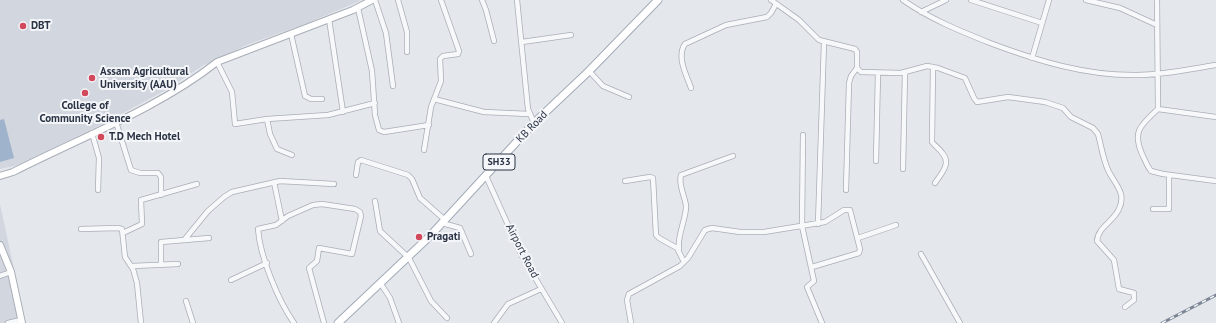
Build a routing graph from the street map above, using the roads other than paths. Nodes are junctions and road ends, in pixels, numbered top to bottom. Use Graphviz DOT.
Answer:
graph roads {
  1 [pos="374,0"];
  2 [pos="398,0"];
  3 [pos="441,0"];
  4 [pos="482,0"];
  5 [pos="517,0"];
  6 [pos="658,0"];
  7 [pos="771,0"];
  8 [pos="903,0"];
  9 [pos="946,0"];
  10 [pos="972,0"];
  11 [pos="1049,0"];
  12 [pos="1086,0"];
  13 [pos="1157,0"];
  14 [pos="776,4"];
  15 [pos="358,8"];
  16 [pos="921,12"];
  17 [pos="329,19"];
  18 [pos="1042,23"];
  19 [pos="1157,25"];
  20 [pos="291,34"];
  21 [pos="571,35"];
  22 [pos="494,41"];
  23 [pos="522,42"];
  24 [pos="824,42"];
  25 [pos="406,52"];
  26 [pos="1032,58"];
  27 [pos="217,62"];
  28 [pos="1216,65"];
  29 [pos="933,67"];
  30 [pos="857,68"];
  31 [pos="589,71"];
  32 [pos="905,72"];
  33 [pos="878,73"];
  34 [pos="1158,74"];
  35 [pos="392,86"];
  36 [pos="691,88"];
  37 [pos="628,96"];
  38 [pos="322,99"];
  39 [pos="434,99"];
  40 [pos="375,103"];
  41 [pos="1158,109"];
  42 [pos="343,112"];
  43 [pos="529,114"];
  44 [pos="1216,117"];
  45 [pos="267,119"];
  46 [pos="116,122"];
  47 [pos="534,123"];
  48 [pos="430,125"];
  49 [pos="92,133"];
  50 [pos="803,136"];
  51 [pos="424,150"];
  52 [pos="292,155"];
  53 [pos="733,156"];
  54 [pos="876,162"];
  55 [pos="903,169"];
  56 [pos="356,175"];
  57 [pos="1169,175"];
  58 [pos="0,176"];
  59 [pos="486,176"];
  60 [pos="625,181"];
  61 [pos="1216,181"];
  62 [pos="274,182"];
  63 [pos="935,183"];
  64 [pos="198,184"];
  65 [pos="334,184"];
  66 [pos="98,190"];
  67 [pos="846,190"];
  68 [pos="161,195"];
  69 [pos="375,201"];
  70 [pos="1153,209"];
  71 [pos="282,221"];
  72 [pos="443,222"];
  73 [pos="818,224"];
  74 [pos="896,225"];
  75 [pos="802,226"];
  76 [pos="82,229"];
  77 [pos="123,233"];
  78 [pos="209,238"];
  79 [pos="858,238"];
  80 [pos="184,239"];
  81 [pos="0,245"];
  82 [pos="679,249"];
  83 [pos="471,254"];
  84 [pos="921,254"];
  85 [pos="409,258"];
  86 [pos="684,262"];
  87 [pos="266,263"];
  88 [pos="161,264"];
  89 [pos="178,264"];
  90 [pos="132,266"];
  91 [pos="812,267"];
  92 [pos="11,272"];
  93 [pos="0,276"];
  94 [pos="230,280"];
  95 [pos="381,284"];
  96 [pos="541,289"];
  97 [pos="186,301"];
  98 [pos="1125,307"];
  99 [pos="447,318"];
  100 [pos="21,322"];
  101 [pos="8,323"];
  102 [pos="141,323"];
  103 [pos="192,323"];
  104 [pos="294,323"];
  105 [pos="324,323"];
  106 [pos="338,323"];
  107 [pos="399,323"];
  108 [pos="494,323"];
  109 [pos="562,323"];
  110 [pos="631,323"];
  111 [pos="822,323"];
  112 [pos="960,323"];
  1 -- 15 [label="main road"];
  1 -- 35 [label="street"];
  2 -- 25 [label="street"];
  3 -- 39 [label="street"];
  4 -- 22 [label="street"];
  5 -- 23 [label="street"];
  6 -- 31 [label="main road, KB Road / SH33"];
  7 -- 14 [label="street"];
  8 -- 16 [label="street"];
  9 -- 16 [label="street"];
  10 -- 18 [label="street"];
  11 -- 18 [label="street"];
  12 -- 19 [label="street"];
  13 -- 19 [label="street"];
  14 -- 24 [label="street"];
  14 -- 36 [label="street"];
  15 -- 17 [label="main road"];
  15 -- 40 [label="street"];
  16 -- 26 [label="street"];
  17 -- 20 [label="main road"];
  17 -- 42 [label="street"];
  18 -- 26 [label="street"];
  19 -- 34 [label="street"];
  20 -- 27 [label="main road"];
  20 -- 38 [label="street"];
  21 -- 23 [label="street"];
  23 -- 43 [label="street"];
  24 -- 30 [label="street"];
  24 -- 73 [label="street"];
  26 -- 34 [label="street"];
  27 -- 45 [label="street"];
  27 -- 46 [label="main road"];
  28 -- 34 [label="street"];
  29 -- 32 [label="street"];
  29 -- 63 [label="street"];
  29 -- 98 [label="street"];
  30 -- 33 [label="street"];
  30 -- 67 [label="street"];
  31 -- 37 [label="street"];
  31 -- 47 [label="main road, KB Road / SH33"];
  32 -- 33 [label="street"];
  32 -- 55 [label="street"];
  33 -- 54 [label="street"];
  34 -- 41 [label="street"];
  39 -- 43 [label="street"];
  39 -- 48 [label="street"];
  40 -- 42 [label="street"];
  40 -- 48 [label="street"];
  41 -- 44 [label="street"];
  41 -- 57 [label="street"];
  42 -- 45 [label="street"];
  43 -- 47 [label="street"];
  45 -- 52 [label="street"];
  46 -- 49 [label="main road"];
  46 -- 68 [label="street"];
  47 -- 59 [label="main road, KB Road / SH33"];
  48 -- 51 [label="street"];
  49 -- 58 [label="main road"];
  49 -- 66 [label="street"];
  50 -- 75 [label="street"];
  53 -- 82 [label="street"];
  56 -- 72 [label="street"];
  57 -- 61 [label="street"];
  57 -- 70 [label="street"];
  59 -- 72 [label="main road, KB Road / SH33"];
  59 -- 96 [label="street, Airport Road"];
  60 -- 82 [label="street"];
  62 -- 65 [label="street"];
  62 -- 71 [label="street"];
  62 -- 80 [label="street"];
  64 -- 68 [label="street"];
  68 -- 77 [label="street"];
  69 -- 85 [label="street"];
  71 -- 87 [label="street"];
  71 -- 105 [label="street"];
  72 -- 83 [label="street"];
  72 -- 85 [label="main road, KB Road / SH33"];
  73 -- 75 [label="street"];
  73 -- 79 [label="street"];
  74 -- 79 [label="street"];
  75 -- 86 [label="street"];
  75 -- 91 [label="street"];
  76 -- 77 [label="street"];
  77 -- 90 [label="street"];
  78 -- 80 [label="street"];
  79 -- 91 [label="street"];
  80 -- 88 [label="street"];
  81 -- 92 [label="main road"];
  82 -- 86 [label="street"];
  84 -- 112 [label="street"];
  85 -- 95 [label="main road, KB Road / SH33"];
  85 -- 99 [label="street"];
  86 -- 110 [label="street"];
  87 -- 94 [label="street"];
  87 -- 104 [label="street"];
  88 -- 89 [label="street"];
  88 -- 90 [label="street"];
  90 -- 102 [label="street"];
  91 -- 111 [label="street"];
  92 -- 93 [label="street"];
  92 -- 100 [label="main road"];
  95 -- 106 [label="main road, KB Road / SH33"];
  95 -- 107 [label="street"];
  96 -- 108 [label="street"];
  96 -- 109 [label="street, Airport Road"];
  97 -- 103 [label="street"];
  100 -- 101 [label="street"];
}
